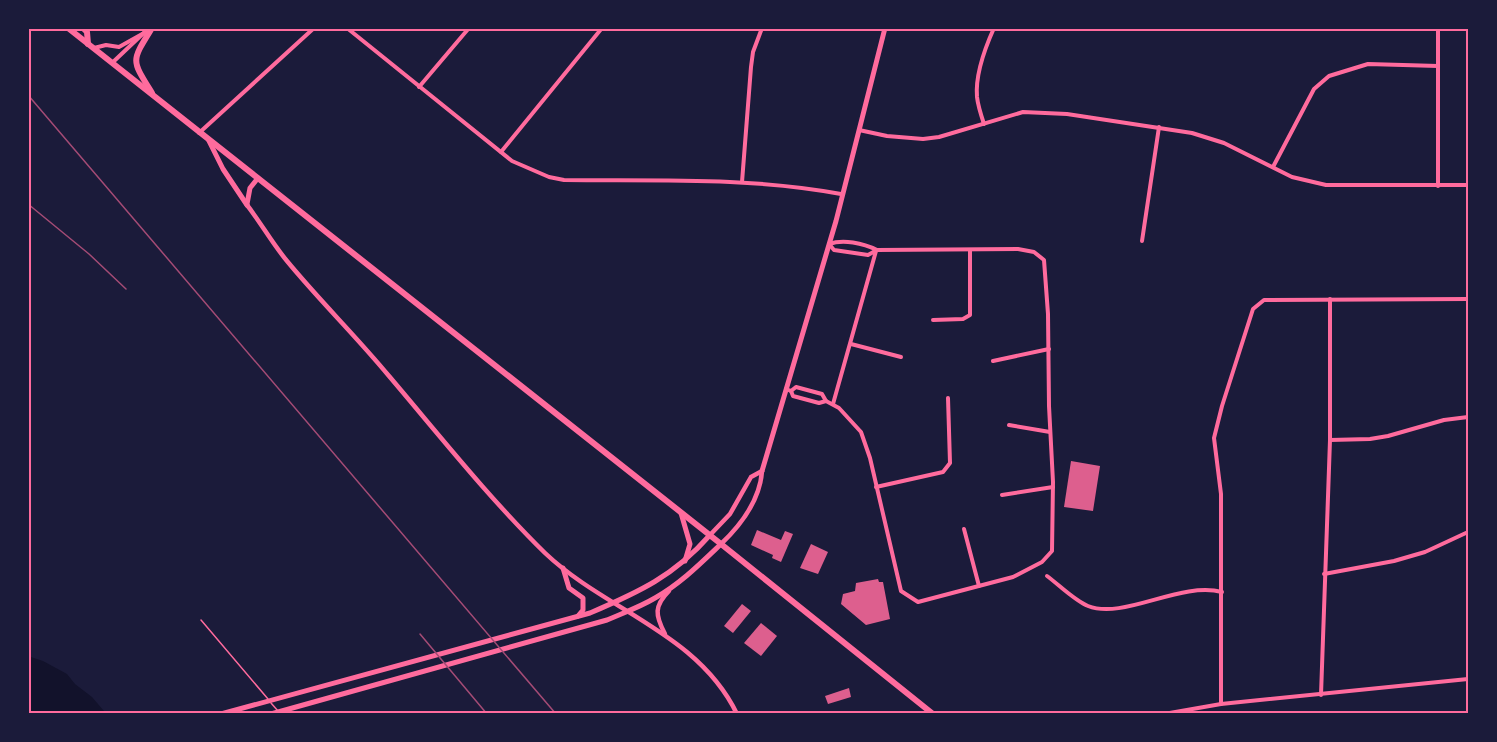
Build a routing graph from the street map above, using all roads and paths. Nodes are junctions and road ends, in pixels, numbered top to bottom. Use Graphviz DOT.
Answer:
graph roads {
  1 [pos="68,28"];
  2 [pos="83,28"];
  3 [pos="150,28"];
  4 [pos="314,28"];
  5 [pos="347,28"];
  6 [pos="469,28"];
  7 [pos="602,28"];
  8 [pos="762,28"];
  9 [pos="885,28"];
  10 [pos="994,28"];
  11 [pos="1438,28"];
  12 [pos="144,33"];
  13 [pos="90,46"];
  14 [pos="112,64"];
  15 [pos="1438,66"];
  16 [pos="419,87"];
  17 [pos="155,98"];
  18 [pos="984,124"];
  19 [pos="1159,127"];
  20 [pos="858,130"];
  21 [pos="199,133"];
  22 [pos="209,141"];
  23 [pos="501,152"];
  24 [pos="1274,167"];
  25 [pos="258,177"];
  26 [pos="742,182"];
  27 [pos="1468,185"];
  28 [pos="1438,186"];
  29 [pos="842,194"];
  30 [pos="247,205"];
  31 [pos="1142,241"];
  32 [pos="829,244"];
  33 [pos="877,250"];
  34 [pos="970,250"];
  35 [pos="1330,298"];
  36 [pos="1468,299"];
  37 [pos="933,320"];
  38 [pos="851,344"];
  39 [pos="1049,349"];
  40 [pos="901,357"];
  41 [pos="993,361"];
  42 [pos="789,390"];
  43 [pos="948,398"];
  44 [pos="826,400"];
  45 [pos="833,404"];
  46 [pos="1468,417"];
  47 [pos="1009,425"];
  48 [pos="1050,432"];
  49 [pos="1330,440"];
  50 [pos="762,471"];
  51 [pos="876,487"];
  52 [pos="1053,487"];
  53 [pos="1002,495"];
  54 [pos="680,511"];
  55 [pos="964,529"];
  56 [pos="1468,532"];
  57 [pos="710,535"];
  58 [pos="721,544"];
  59 [pos="685,562"];
  60 [pos="563,568"];
  61 [pos="1324,574"];
  62 [pos="1047,576"];
  63 [pos="979,586"];
  64 [pos="672,587"];
  65 [pos="1222,592"];
  66 [pos="615,602"];
  67 [pos="628,611"];
  68 [pos="577,616"];
  69 [pos="201,620"];
  70 [pos="666,636"];
  71 [pos="1468,679"];
  72 [pos="1321,695"];
  73 [pos="1221,704"];
  74 [pos="221,714"];
  75 [pos="271,714"];
  76 [pos="280,714"];
  77 [pos="737,714"];
  78 [pos="933,714"];
  79 [pos="1164,714"];
  1 -- 13 [label="main road"];
  2 -- 13 [label="main road"];
  3 -- 12 [label="street"];
  3 -- 17 [label="main road"];
  4 -- 21 [label="street"];
  5 -- 16 [label="street"];
  6 -- 16 [label="street"];
  7 -- 23 [label="street"];
  8 -- 26 [label="street"];
  9 -- 20 [label="main road"];
  10 -- 18 [label="street"];
  11 -- 15 [label="street"];
  12 -- 13 [label="street"];
  12 -- 14 [label="street"];
  13 -- 14 [label="main road"];
  14 -- 17 [label="main road"];
  15 -- 24 [label="street"];
  15 -- 28 [label="street"];
  16 -- 23 [label="street"];
  17 -- 21 [label="main road"];
  18 -- 19 [label="street"];
  18 -- 20 [label="street"];
  19 -- 24 [label="street"];
  19 -- 31 [label="street"];
  20 -- 29 [label="main road"];
  21 -- 22 [label="main road"];
  22 -- 25 [label="main road"];
  22 -- 30 [label="main road"];
  23 -- 26 [label="street"];
  24 -- 28 [label="street"];
  25 -- 30 [label="main road"];
  25 -- 54 [label="main road"];
  26 -- 29 [label="street"];
  27 -- 28 [label="street"];
  29 -- 32 [label="main road"];
  30 -- 60 [label="street"];
  32 -- 33 [label="street"];
  32 -- 33 [label="street"];
  32 -- 42 [label="main road"];
  33 -- 34 [label="street"];
  33 -- 38 [label="street"];
  34 -- 37 [label="street"];
  34 -- 39 [label="street"];
  35 -- 36 [label="street"];
  35 -- 49 [label="street"];
  35 -- 65 [label="street"];
  38 -- 40 [label="street"];
  38 -- 45 [label="street"];
  39 -- 41 [label="street"];
  39 -- 48 [label="street"];
  42 -- 44 [label="street"];
  42 -- 44 [label="street"];
  42 -- 50 [label="main road"];
  43 -- 51 [label="street"];
  44 -- 45 [label="street"];
  45 -- 51 [label="street"];
  46 -- 49 [label="street"];
  47 -- 48 [label="street"];
  48 -- 52 [label="street"];
  49 -- 61 [label="street"];
  50 -- 57 [label="street"];
  50 -- 58 [label="street"];
  51 -- 63 [label="street"];
  52 -- 53 [label="street"];
  52 -- 63 [label="street"];
  54 -- 57 [label="main road"];
  54 -- 59 [label="main road"];
  55 -- 63 [label="street"];
  56 -- 61 [label="street"];
  57 -- 58 [label="main road"];
  57 -- 59 [label="main road"];
  58 -- 64 [label="main road"];
  58 -- 78 [label="main road"];
  59 -- 66 [label="main road"];
  60 -- 66 [label="street"];
  60 -- 68 [label="main road"];
  61 -- 72 [label="street"];
  62 -- 65 [label="street"];
  64 -- 67 [label="main road"];
  64 -- 70 [label="street"];
  65 -- 73 [label="street"];
  66 -- 67 [label="street"];
  66 -- 68 [label="main road"];
  67 -- 70 [label="street"];
  67 -- 75 [label="main road"];
  68 -- 74 [label="main road"];
  69 -- 76 [label="lane"];
  70 -- 77 [label="street"];
  71 -- 72 [label="street"];
  72 -- 73 [label="street"];
  73 -- 79 [label="street"];
}
